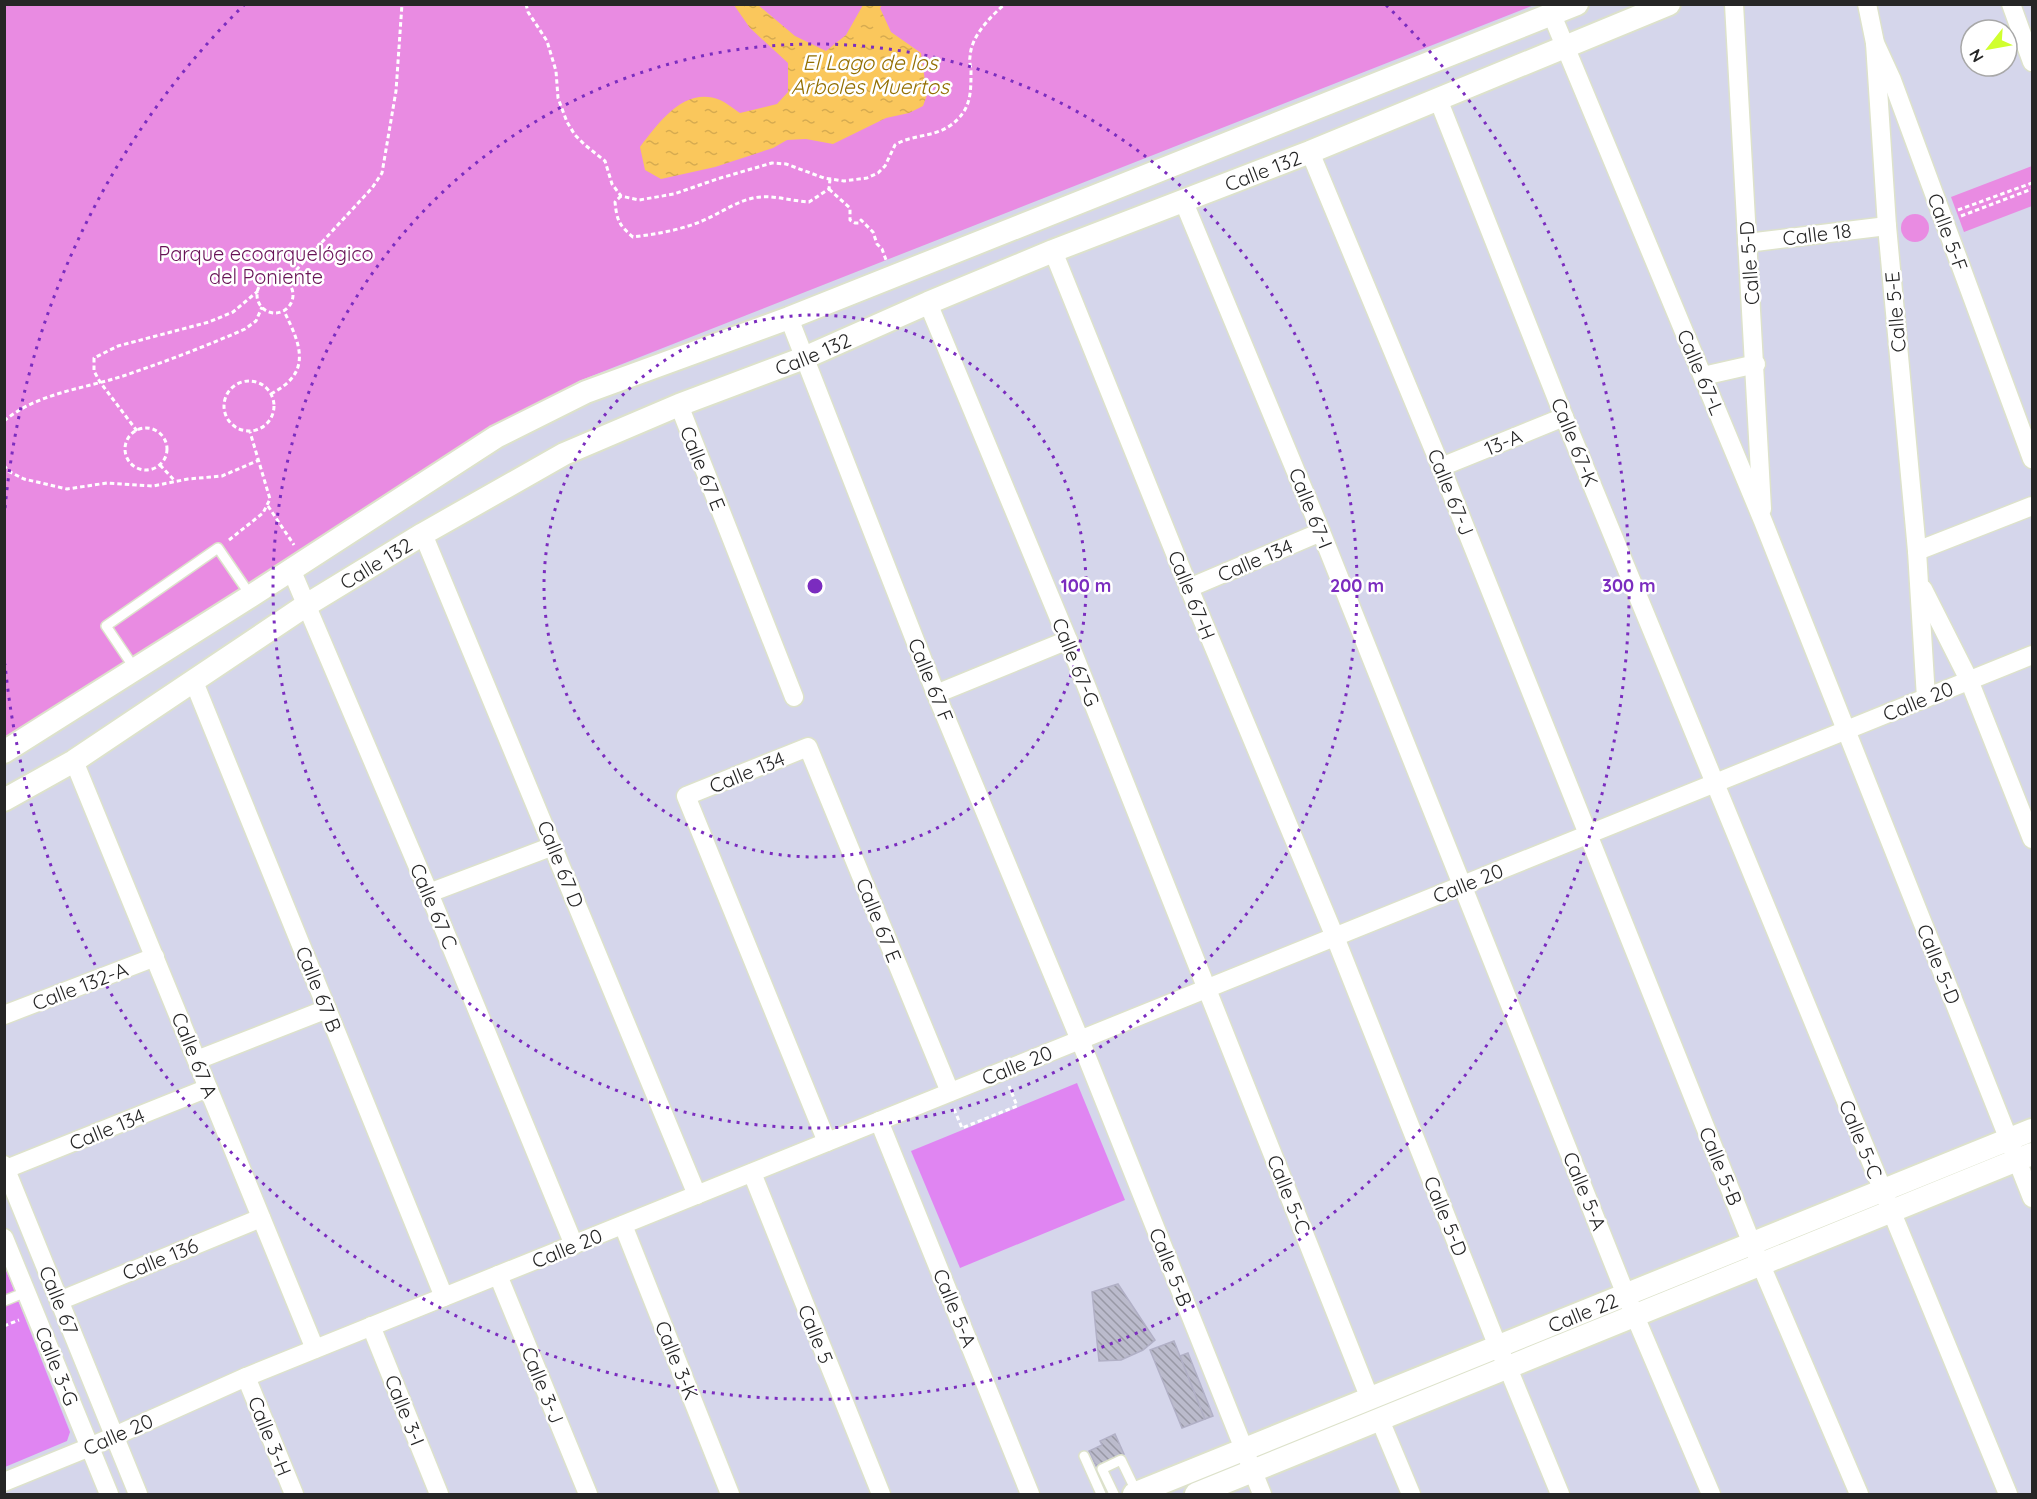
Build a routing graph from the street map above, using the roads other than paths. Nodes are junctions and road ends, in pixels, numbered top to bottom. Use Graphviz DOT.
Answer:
graph roads {
  1 [pos="1577,4"];
  2 [pos="1669,4"];
  3 [pos="1734,4"];
  4 [pos="1867,4"];
  5 [pos="2011,4"];
  6 [pos="1552,15"];
  7 [pos="1875,43"];
  8 [pos="1566,48"];
  9 [pos="2032,62"];
  10 [pos="1438,99"];
  11 [pos="1310,152"];
  12 [pos="1183,200"];
  13 [pos="1887,226"];
  14 [pos="1747,243"];
  15 [pos="1053,251"];
  16 [pos="928,303"];
  17 [pos="789,318"];
  18 [pos="804,358"];
  19 [pos="1756,364"];
  20 [pos="1703,376"];
  21 [pos="678,405"];
  22 [pos="1564,417"];
  23 [pos="2032,459"];
  24 [pos="1441,467"];
  25 [pos="2032,506"];
  26 [pos="1763,521"];
  27 [pos="1321,532"];
  28 [pos="423,534"];
  29 [pos="1917,551"];
  30 [pos="298,565"];
  31 [pos="1919,582"];
  32 [pos="1190,588"];
  33 [pos="251,596"];
  34 [pos="305,606"];
  35 [pos="1068,640"];
  36 [pos="2032,655"];
  37 [pos="136,669"];
  38 [pos="1969,680"];
  39 [pos="194,682"];
  40 [pos="936,694"];
  41 [pos="794,697"];
  42 [pos="1926,698"];
  43 [pos="1847,730"];
  44 [pos="808,747"];
  45 [pos="4,752"];
  46 [pos="75,761"];
  47 [pos="1714,784"];
  48 [pos="4,800"];
  49 [pos="1589,834"];
  50 [pos="2032,839"];
  51 [pos="553,846"];
  52 [pos="1463,885"];
  53 [pos="429,893"];
  54 [pos="1335,937"];
  55 [pos="154,957"];
  56 [pos="1207,989"];
  57 [pos="327,1009"];
  58 [pos="4,1015"];
  59 [pos="1080,1040"];
  60 [pos="197,1060"];
  61 [pos="208,1088"];
  62 [pos="951,1100"];
  63 [pos="879,1121"];
  64 [pos="2032,1130"];
  65 [pos="827,1142"];
  66 [pos="2020,1151"];
  67 [pos="5,1167"];
  68 [pos="752,1173"];
  69 [pos="697,1195"];
  70 [pos="2032,1198"];
  71 [pos="1887,1201"];
  72 [pos="261,1218"];
  73 [pos="623,1225"];
  74 [pos="4,1238"];
  75 [pos="574,1245"];
  76 [pos="1756,1254"];
  77 [pos="498,1275"];
  78 [pos="26,1292"];
  79 [pos="1626,1295"];
  80 [pos="444,1297"];
  81 [pos="4,1301"];
  82 [pos="59,1301"];
  83 [pos="1635,1316"];
  84 [pos="371,1326"];
  85 [pos="1498,1347"];
  86 [pos="315,1349"];
  87 [pos="1508,1368"];
  88 [pos="246,1377"];
  89 [pos="1370,1399"];
  90 [pos="1380,1420"];
  91 [pos="114,1436"];
  92 [pos="90,1447"];
  93 [pos="1245,1450"];
  94 [pos="1084,1456"];
  95 [pos="1252,1472"];
  96 [pos="4,1482"];
  97 [pos="109,1494"];
  98 [pos="138,1494"];
  99 [pos="294,1494"];
  100 [pos="439,1494"];
  101 [pos="588,1494"];
  102 [pos="730,1494"];
  103 [pos="881,1494"];
  104 [pos="1030,1494"];
  105 [pos="1101,1494"];
  106 [pos="1114,1494"];
  107 [pos="1136,1494"];
  108 [pos="1196,1494"];
  109 [pos="1262,1494"];
  110 [pos="1411,1494"];
  111 [pos="1560,1494"];
  112 [pos="1711,1494"];
  113 [pos="1859,1494"];
  114 [pos="2008,1494"];
  1 -- 6 [label="street, Calle 132"];
  2 -- 8 [label="street, Calle 132"];
  3 -- 14 [label="street, Calle 5-D"];
  4 -- 7 [label="street, Calle 5-F"];
  5 -- 9 [label="street"];
  6 -- 8 [label="street, Calle 67-L"];
  6 -- 17 [label="street, Calle 132"];
  7 -- 13 [label="street, Calle 5-E"];
  7 -- 23 [label="street, Calle 5-F"];
  8 -- 10 [label="street, Calle 132"];
  8 -- 20 [label="street, Calle 67-L"];
  10 -- 11 [label="street, Calle 132"];
  10 -- 22 [label="street, Calle 67-K"];
  11 -- 12 [label="street, Calle 132"];
  11 -- 24 [label="street, Calle 67-J"];
  12 -- 15 [label="street, Calle 132"];
  12 -- 27 [label="street, Calle 67-I"];
  13 -- 14 [label="street, Calle 18"];
  13 -- 29 [label="street, Calle 5-E"];
  14 -- 19 [label="street, Calle 5-D"];
  15 -- 16 [label="street, Calle 132"];
  15 -- 32 [label="street, Calle 67-H"];
  16 -- 18 [label="street, Calle 132"];
  16 -- 35 [label="street, Calle 67-G"];
  17 -- 18 [label="street, Calle 67 F"];
  17 -- 30 [label="street, Calle 132"];
  18 -- 21 [label="street, Calle 132"];
  18 -- 40 [label="street, Calle 67 F"];
  19 -- 20 [label="street"];
  19 -- 26 [label="street, Calle 5-D"];
  20 -- 26 [label="street, Calle 67-L"];
  21 -- 28 [label="street, Calle 132"];
  21 -- 41 [label="street, Calle 67 E"];
  22 -- 24 [label="street, 13-A"];
  22 -- 47 [label="street, Calle 67-K"];
  24 -- 49 [label="street, Calle 67-J"];
  25 -- 29 [label="street"];
  26 -- 43 [label="street, Calle 67-L"];
  27 -- 32 [label="street, Calle 134"];
  27 -- 52 [label="street, Calle 67-I"];
  28 -- 34 [label="street, Calle 132"];
  28 -- 51 [label="street, Calle 67 D"];
  29 -- 31 [label="street, Calle 5-E"];
  30 -- 33 [label="street, Calle 132"];
  30 -- 34 [label="street, Calle 67 C"];
  31 -- 38 [label="street, Calle 5-E"];
  31 -- 42 [label="street, Calle 5-E"];
  32 -- 54 [label="street, Calle 67-H"];
  33 -- 37 [label="street, Calle 132"];
  33 -- 37 [label="lane"];
  34 -- 39 [label="street, Calle 132"];
  34 -- 53 [label="street, Calle 67 C"];
  35 -- 40 [label="street"];
  35 -- 56 [label="street, Calle 67-G"];
  36 -- 38 [label="street, Calle 20"];
  37 -- 45 [label="street, Calle 132"];
  38 -- 42 [label="street, Calle 20"];
  38 -- 50 [label="street, Calle 5-E"];
  39 -- 46 [label="street, Calle 132"];
  39 -- 57 [label="street, Calle 67 B"];
  40 -- 59 [label="street, Calle 67 F"];
  42 -- 43 [label="street, Calle 20"];
  43 -- 47 [label="street, Calle 20"];
  43 -- 66 [label="street, Calle 5-D"];
  44 -- 62 [label="street, Calle 67 E"];
  44 -- 65 [label="street, Calle 134"];
  46 -- 48 [label="street, Calle 132"];
  46 -- 55 [label="street, Calle 67 A"];
  47 -- 49 [label="street, Calle 20"];
  47 -- 71 [label="street, Calle 5-C"];
  49 -- 52 [label="street, Calle 20"];
  49 -- 76 [label="street, Calle 5-B"];
  51 -- 53 [label="street"];
  51 -- 69 [label="street, Calle 67 D"];
  52 -- 54 [label="street, Calle 20"];
  52 -- 79 [label="street, Calle 5-A"];
  53 -- 75 [label="street, Calle 67 C"];
  54 -- 56 [label="street, Calle 20"];
  54 -- 85 [label="street, Calle 5-D"];
  55 -- 58 [label="street, Calle 132-A"];
  55 -- 60 [label="street, Calle 67 A"];
  56 -- 59 [label="street, Calle 20"];
  56 -- 89 [label="street, Calle 5-C"];
  57 -- 60 [label="street"];
  57 -- 80 [label="street, Calle 67 B"];
  59 -- 62 [label="street, Calle 20"];
  59 -- 93 [label="street, Calle 5-B"];
  60 -- 61 [label="street, Calle 67 A"];
  61 -- 67 [label="street, Calle 134"];
  61 -- 72 [label="street, Calle 67 A"];
  62 -- 63 [label="street, Calle 20"];
  63 -- 65 [label="street, Calle 20"];
  63 -- 104 [label="street, Calle 5-A"];
  64 -- 66 [label="street, Calle 22"];
  65 -- 68 [label="street, Calle 20"];
  66 -- 70 [label="street, Calle 5-D"];
  66 -- 71 [label="street, Calle 22"];
  67 -- 82 [label="street, Calle 67"];
  68 -- 69 [label="street, Calle 20"];
  68 -- 103 [label="street, Calle 5"];
  69 -- 73 [label="street, Calle 20"];
  71 -- 76 [label="street, Calle 22"];
  71 -- 114 [label="street, Calle 5-C"];
  72 -- 82 [label="street, Calle 136"];
  72 -- 86 [label="street, Calle 67 A"];
  73 -- 75 [label="street, Calle 20"];
  73 -- 102 [label="street, Calle 3-K"];
  74 -- 78 [label="street, Calle 3-G"];
  75 -- 77 [label="street, Calle 20"];
  76 -- 79 [label="street, Calle 22"];
  76 -- 83 [label="street, Calle 22"];
  76 -- 113 [label="street, Calle 5-B"];
  77 -- 80 [label="street, Calle 20"];
  77 -- 101 [label="street, Calle 3-J"];
  78 -- 81 [label="lane"];
  78 -- 92 [label="street, Calle 3-G"];
  79 -- 83 [label="street, Calle 5-A"];
  79 -- 85 [label="street, Calle 22"];
  80 -- 84 [label="street, Calle 20"];
  82 -- 91 [label="street, Calle 67"];
  83 -- 87 [label="street, Calle 22"];
  83 -- 112 [label="street, Calle 5-A"];
  84 -- 86 [label="street, Calle 20"];
  84 -- 100 [label="street, Calle 3-I"];
  85 -- 87 [label="street, Calle 5-D"];
  85 -- 89 [label="street, Calle 22"];
  86 -- 88 [label="street, Calle 20"];
  87 -- 90 [label="street, Calle 22"];
  87 -- 111 [label="street, Calle 5-D"];
  88 -- 91 [label="street, Calle 20"];
  88 -- 99 [label="street, Calle 3-H"];
  89 -- 93 [label="street, Calle 22"];
  90 -- 95 [label="street, Calle 22"];
  90 -- 110 [label="street"];
  91 -- 92 [label="street, Calle 20"];
  91 -- 98 [label="street"];
  92 -- 96 [label="street, Calle 20"];
  92 -- 97 [label="street, Calle 3-G"];
  93 -- 95 [label="street, Calle 5-B"];
  93 -- 107 [label="street, Calle 22"];
  94 -- 105 [label="lane"];
  95 -- 108 [label="street, Calle 22"];
  95 -- 109 [label="street, Calle 5-B"];
  106 -- 107 [label="lane"];
}
